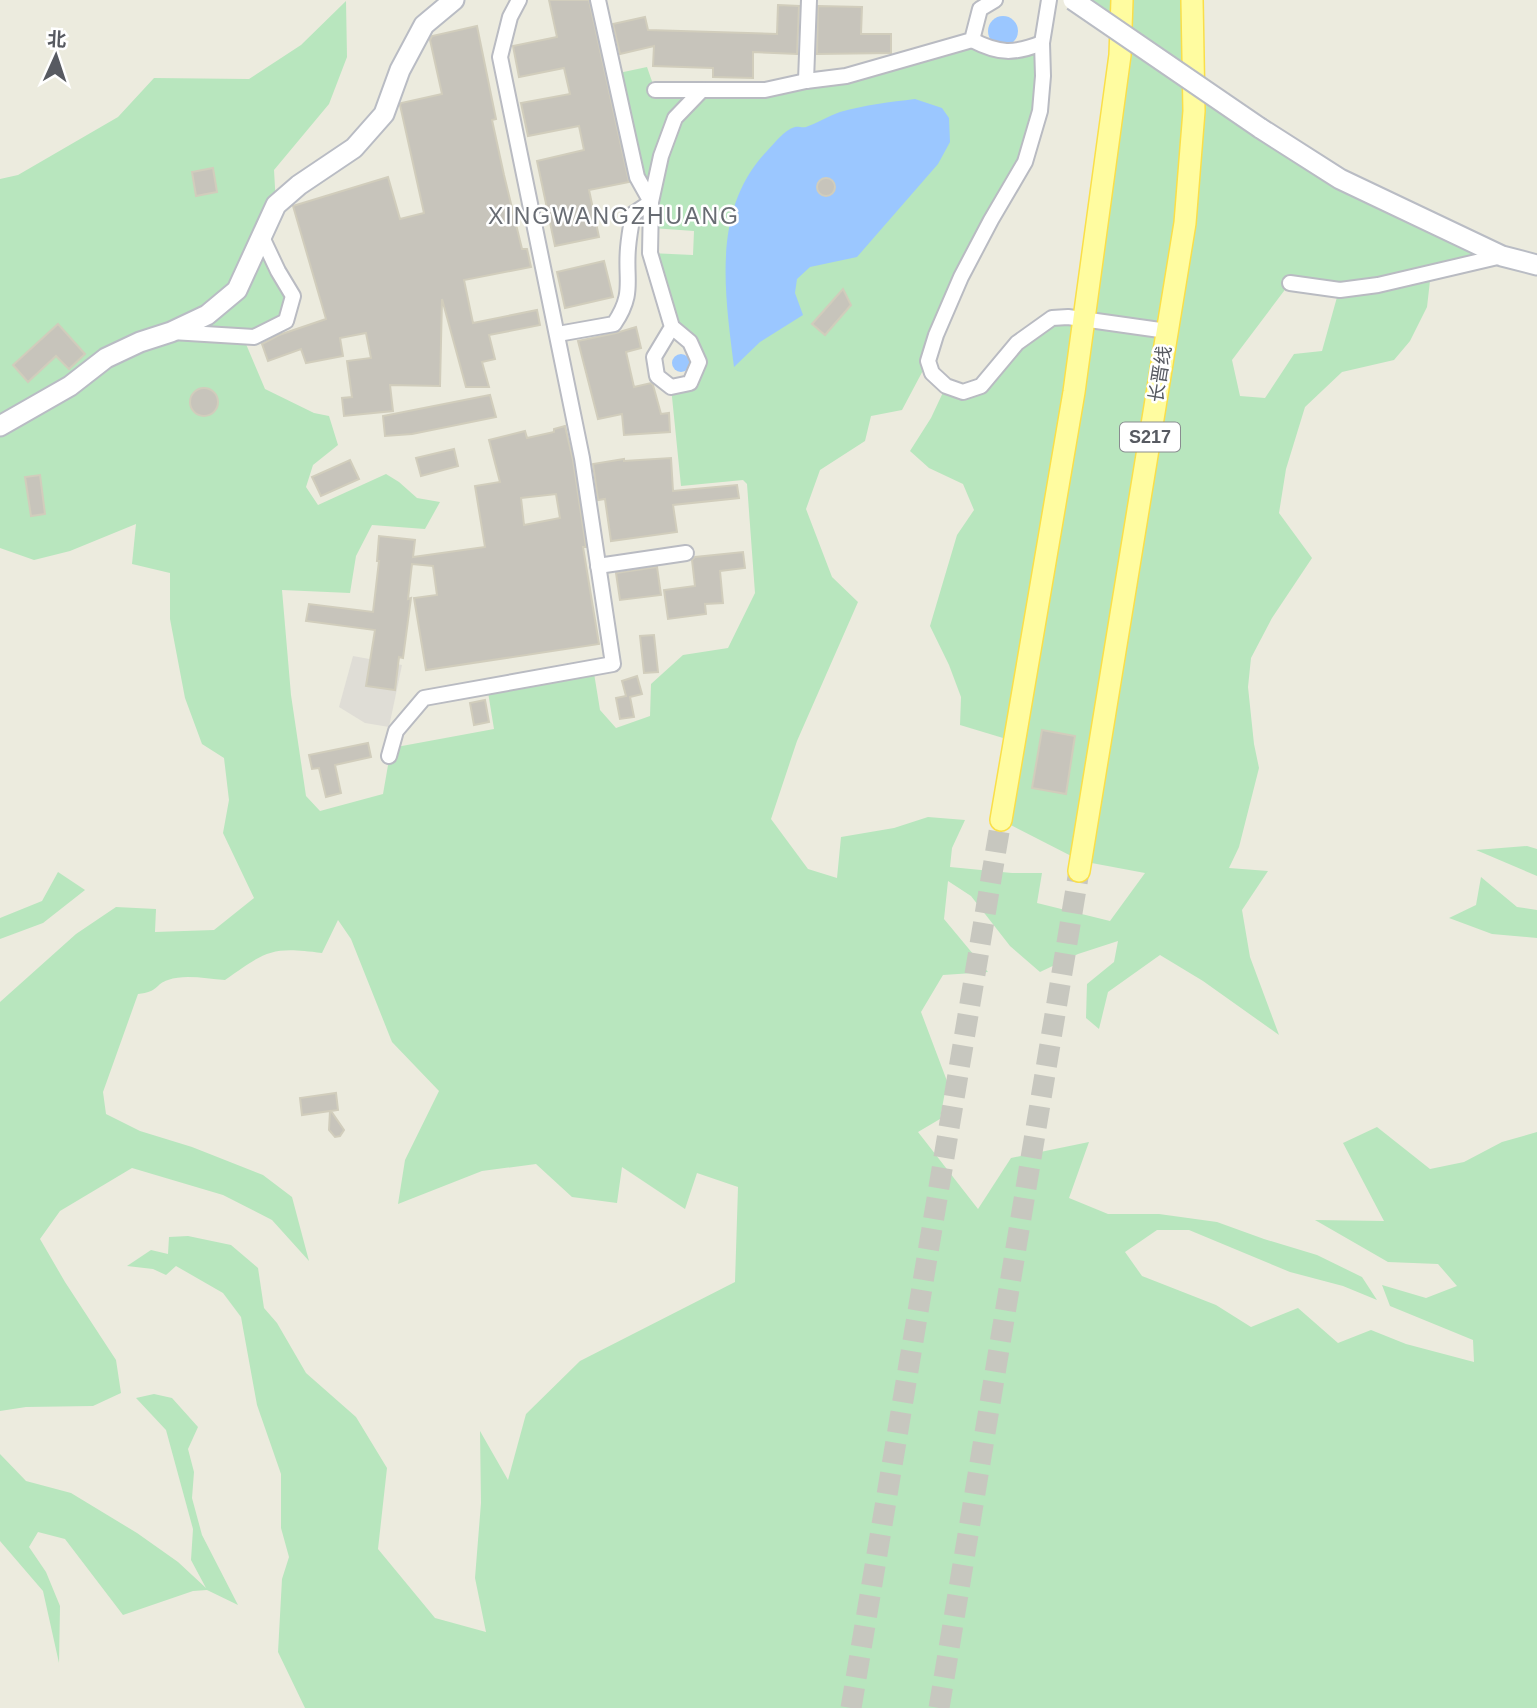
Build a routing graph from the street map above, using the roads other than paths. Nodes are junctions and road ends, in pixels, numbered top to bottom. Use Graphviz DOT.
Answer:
graph roads {
  1 [pos="454,0"];
  2 [pos="519,0"];
  3 [pos="598,0"];
  4 [pos="809,0"];
  5 [pos="995,0"];
  6 [pos="1049,0"];
  7 [pos="1073,0"];
  8 [pos="1122,0"];
  9 [pos="1192,0"];
  10 [pos="972,40"];
  11 [pos="1042,43"];
  12 [pos="806,81"];
  13 [pos="654,90"];
  14 [pos="702,90"];
  15 [pos="651,202"];
  16 [pos="261,235"];
  17 [pos="1502,256"];
  18 [pos="1537,265"];
  19 [pos="1290,283"];
  20 [pos="1085,319"];
  21 [pos="671,327"];
  22 [pos="1167,331"];
  23 [pos="171,332"];
  24 [pos="558,334"];
  25 [pos="0,426"];
  26 [pos="686,553"];
  27 [pos="598,566"];
  28 [pos="388,756"];
  29 [pos="1001,820"];
  30 [pos="1079,871"];
  1 -- 16 [label="street"];
  2 -- 24 [label="street"];
  3 -- 15 [label="street"];
  4 -- 12 [label="street"];
  5 -- 10 [label="street"];
  6 -- 11 [label="street"];
  7 -- 17 [label="street, bridge"];
  8 -- 20 [label="main road"];
  9 -- 22 [label="main road, 长晋线 / S217"];
  10 -- 11 [label="street"];
  10 -- 12 [label="street"];
  11 -- 20 [label="street"];
  12 -- 14 [label="street"];
  13 -- 14 [label="street"];
  14 -- 15 [label="street"];
  15 -- 21 [label="street"];
  15 -- 24 [label="street"];
  16 -- 23 [label="street"];
  16 -- 23 [label="street"];
  17 -- 18 [label="street"];
  17 -- 19 [label="street"];
  20 -- 22 [label="street"];
  20 -- 29 [label="main road"];
  22 -- 30 [label="main road, 长晋线 / S217"];
  23 -- 25 [label="street"];
  24 -- 27 [label="street"];
  26 -- 27 [label="street"];
  27 -- 28 [label="street"];
}
